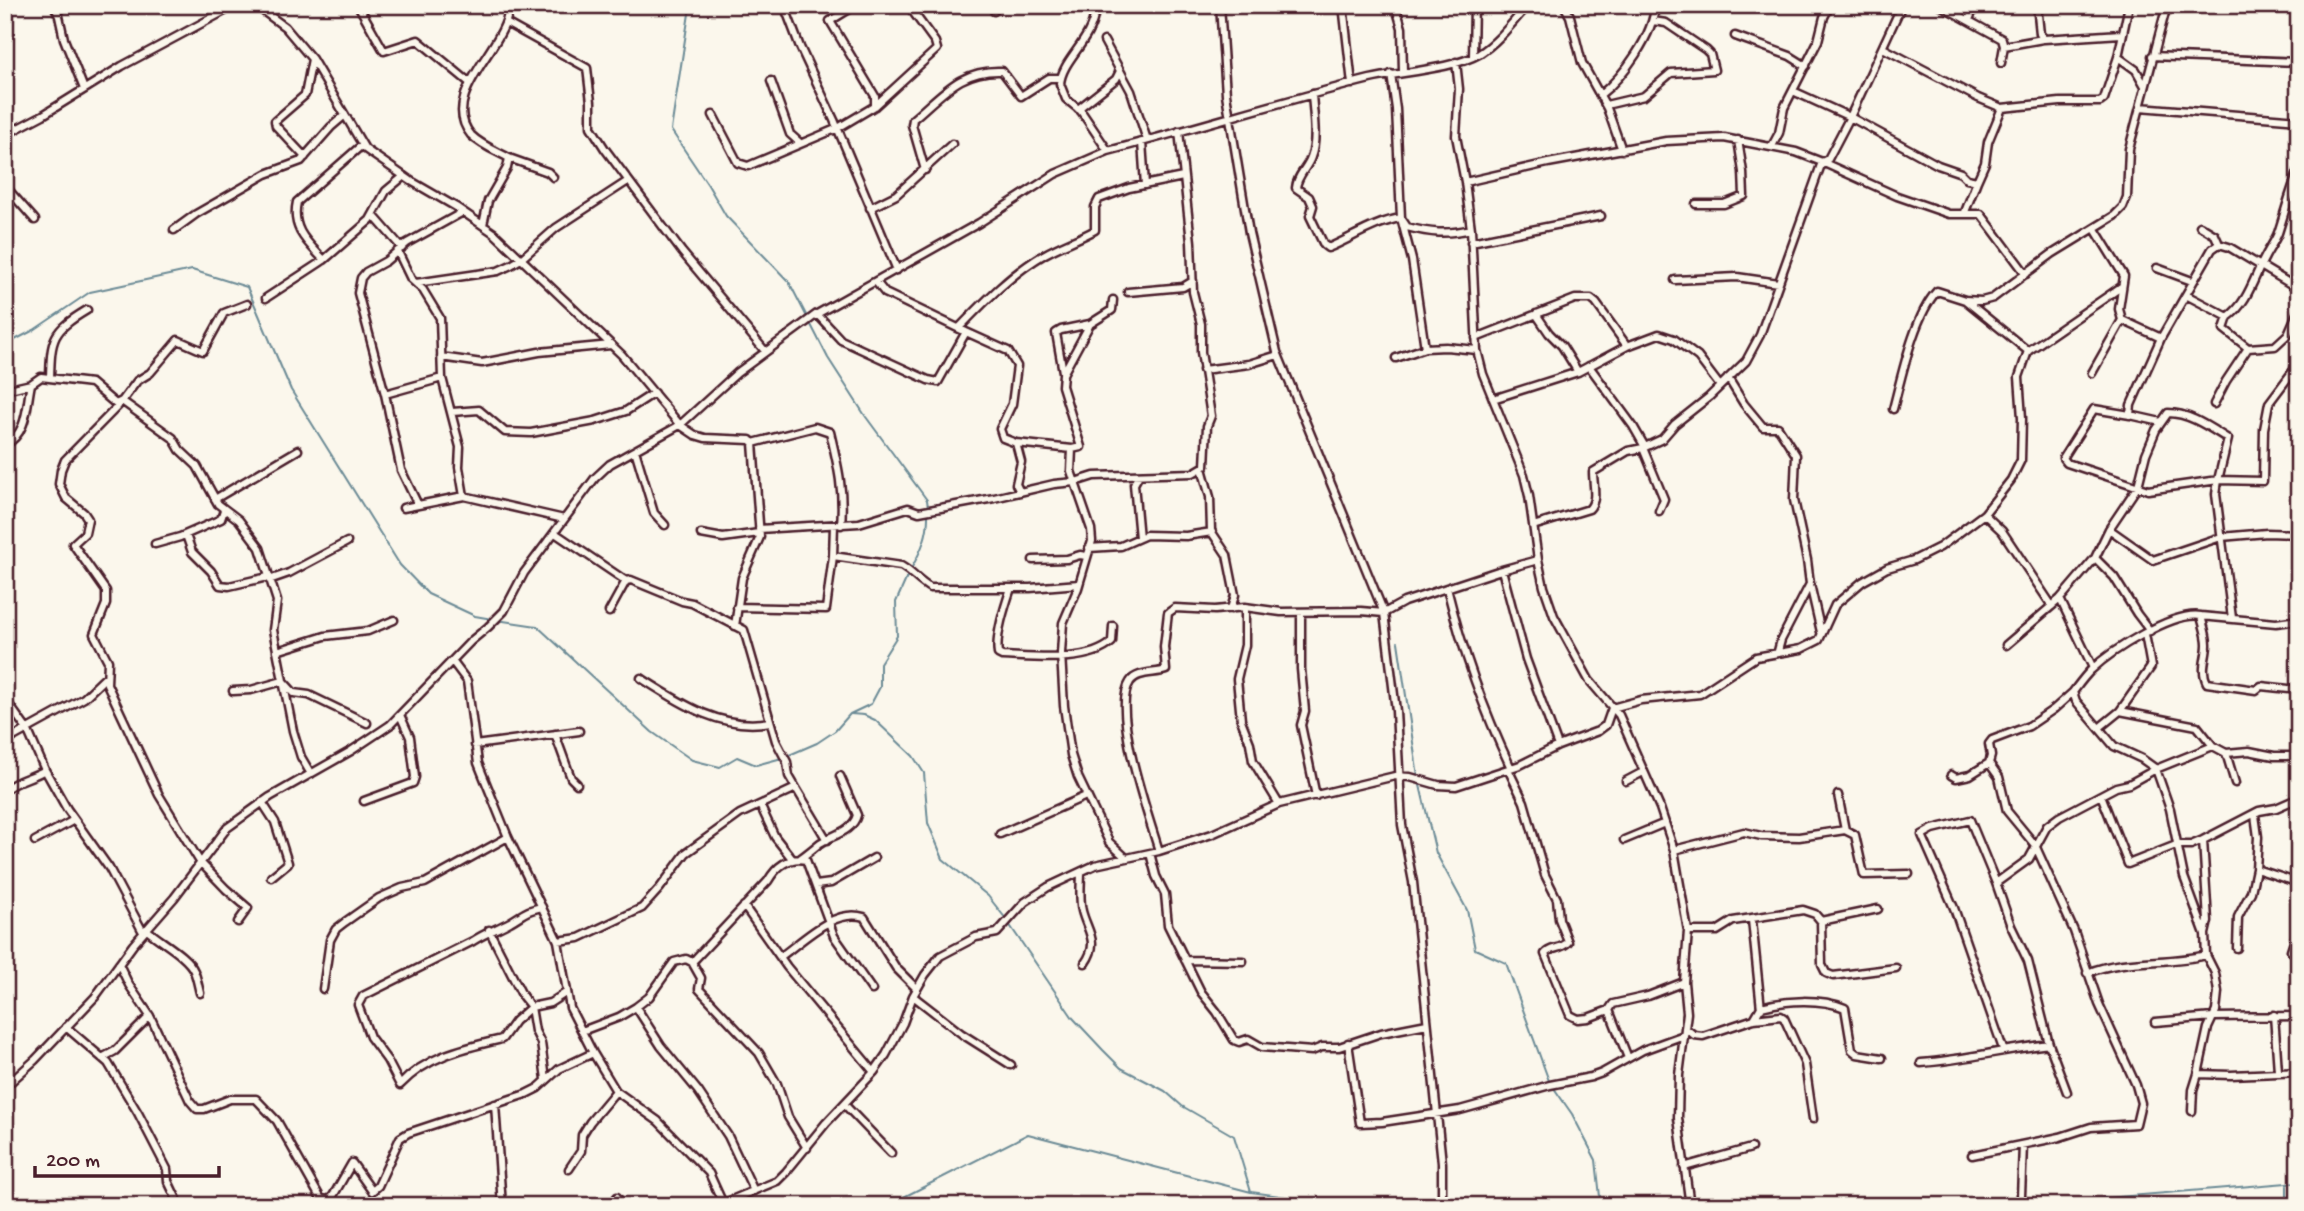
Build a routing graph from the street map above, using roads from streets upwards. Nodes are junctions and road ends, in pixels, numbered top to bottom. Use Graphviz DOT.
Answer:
graph roads {
  1 [pos="54,5"];
  2 [pos="236,5"];
  3 [pos="358,5"];
  4 [pos="509,5"];
  5 [pos="784,5"];
  6 [pos="856,5"];
  7 [pos="908,5"];
  8 [pos="1091,5"];
  9 [pos="1220,5"];
  10 [pos="1343,5"];
  11 [pos="1474,5"];
  12 [pos="1528,5"];
  13 [pos="1564,5"];
  14 [pos="1655,5"];
  15 [pos="1830,5"];
  16 [pos="1902,5"];
  17 [pos="1940,5"];
  18 [pos="1975,5"];
  19 [pos="2036,5"];
  20 [pos="2129,5"];
  21 [pos="2167,5"];
  22 [pos="255,6"];
  23 [pos="1397,11"];
  24 [pos="1969,20"];
  25 [pos="1653,21"];
  26 [pos="506,23"];
  27 [pos="2122,34"];
  28 [pos="1735,36"];
  29 [pos="2043,39"];
  30 [pos="1104,41"];
  31 [pos="2004,46"];
  32 [pos="1883,48"];
  33 [pos="1473,56"];
  34 [pos="2152,56"];
  35 [pos="2118,57"];
  36 [pos="312,59"];
  37 [pos="1456,62"];
  38 [pos="2001,62"];
  39 [pos="2299,62"];
  40 [pos="1806,66"];
  41 [pos="2149,66"];
  42 [pos="2137,70"];
  43 [pos="1119,71"];
  44 [pos="1404,72"];
  45 [pos="1391,74"];
  46 [pos="1060,78"];
  47 [pos="771,81"];
  48 [pos="470,83"];
  49 [pos="1352,84"];
  50 [pos="2145,86"];
  51 [pos="84,89"];
  52 [pos="1793,91"];
  53 [pos="1312,94"];
  54 [pos="1600,95"];
  55 [pos="1606,105"];
  56 [pos="875,106"];
  57 [pos="2140,107"];
  58 [pos="2002,108"];
  59 [pos="1078,109"];
  60 [pos="345,115"];
  61 [pos="713,115"];
  62 [pos="1231,116"];
  63 [pos="1850,117"];
  64 [pos="2299,120"];
  65 [pos="838,128"];
  66 [pos="1179,131"];
  67 [pos="5,135"];
  68 [pos="1738,140"];
  69 [pos="1145,141"];
  70 [pos="800,143"];
  71 [pos="952,144"];
  72 [pos="362,145"];
  73 [pos="1772,146"];
  74 [pos="1108,150"];
  75 [pos="1622,150"];
  76 [pos="305,157"];
  77 [pos="509,158"];
  78 [pos="1827,162"];
  79 [pos="925,170"];
  80 [pos="2299,170"];
  81 [pos="404,176"];
  82 [pos="553,177"];
  83 [pos="1183,177"];
  84 [pos="628,181"];
  85 [pos="1465,181"];
  86 [pos="1977,181"];
  87 [pos="1145,185"];
  88 [pos="5,186"];
  89 [pos="1696,204"];
  90 [pos="870,208"];
  91 [pos="463,212"];
  92 [pos="1965,212"];
  93 [pos="374,215"];
  94 [pos="1601,216"];
  95 [pos="1401,218"];
  96 [pos="35,220"];
  97 [pos="483,225"];
  98 [pos="2200,226"];
  99 [pos="1471,229"];
  100 [pos="2095,229"];
  101 [pos="174,230"];
  102 [pos="1471,242"];
  103 [pos="2219,244"];
  104 [pos="400,250"];
  105 [pos="521,259"];
  106 [pos="324,260"];
  107 [pos="2262,266"];
  108 [pos="2157,268"];
  109 [pos="897,270"];
  110 [pos="2026,274"];
  111 [pos="1675,280"];
  112 [pos="1193,281"];
  113 [pos="2193,281"];
  114 [pos="876,282"];
  115 [pos="415,283"];
  116 [pos="1778,283"];
  117 [pos="2122,287"];
  118 [pos="2299,289"];
  119 [pos="1128,292"];
  120 [pos="2186,295"];
  121 [pos="265,298"];
  122 [pos="1113,300"];
  123 [pos="1965,300"];
  124 [pos="247,304"];
  125 [pos="2299,309"];
  126 [pos="87,310"];
  127 [pos="1535,314"];
  128 [pos="815,316"];
  129 [pos="2228,317"];
  130 [pos="2122,320"];
  131 [pos="1090,324"];
  132 [pos="962,330"];
  133 [pos="1476,338"];
  134 [pos="2161,338"];
  135 [pos="611,345"];
  136 [pos="1627,346"];
  137 [pos="1425,348"];
  138 [pos="2248,348"];
  139 [pos="1477,350"];
  140 [pos="765,351"];
  141 [pos="2028,351"];
  142 [pos="1279,355"];
  143 [pos="441,357"];
  144 [pos="1396,358"];
  145 [pos="1590,366"];
  146 [pos="2298,366"];
  147 [pos="1203,370"];
  148 [pos="1578,372"];
  149 [pos="2092,373"];
  150 [pos="1063,374"];
  151 [pos="50,378"];
  152 [pos="442,378"];
  153 [pos="1728,378"];
  154 [pos="31,384"];
  155 [pos="1720,386"];
  156 [pos="5,390"];
  157 [pos="654,393"];
  158 [pos="385,394"];
  159 [pos="1493,399"];
  160 [pos="120,404"];
  161 [pos="2214,404"];
  162 [pos="1894,409"];
  163 [pos="452,412"];
  164 [pos="2130,415"];
  165 [pos="2161,422"];
  166 [pos="680,425"];
  167 [pos="753,443"];
  168 [pos="1016,443"];
  169 [pos="5,445"];
  170 [pos="1644,447"];
  171 [pos="1072,449"];
  172 [pos="298,450"];
  173 [pos="635,450"];
  174 [pos="1202,468"];
  175 [pos="1139,475"];
  176 [pos="2218,480"];
  177 [pos="1075,482"];
  178 [pos="2138,486"];
  179 [pos="1020,492"];
  180 [pos="464,496"];
  181 [pos="215,499"];
  182 [pos="418,505"];
  183 [pos="403,508"];
  184 [pos="224,510"];
  185 [pos="1659,511"];
  186 [pos="1984,514"];
  187 [pos="564,519"];
  188 [pos="665,525"];
  189 [pos="838,525"];
  190 [pos="1533,526"];
  191 [pos="2109,529"];
  192 [pos="759,531"];
  193 [pos="1212,532"];
  194 [pos="555,533"];
  195 [pos="701,534"];
  196 [pos="2299,534"];
  197 [pos="186,535"];
  198 [pos="2221,537"];
  199 [pos="1139,538"];
  200 [pos="347,542"];
  201 [pos="155,544"];
  202 [pos="1088,552"];
  203 [pos="833,556"];
  204 [pos="2095,558"];
  205 [pos="1033,559"];
  206 [pos="1538,560"];
  207 [pos="1502,569"];
  208 [pos="269,579"];
  209 [pos="626,581"];
  210 [pos="1079,584"];
  211 [pos="1810,584"];
  212 [pos="1011,588"];
  213 [pos="1447,588"];
  214 [pos="2060,599"];
  215 [pos="2052,606"];
  216 [pos="737,607"];
  217 [pos="1245,607"];
  218 [pos="1231,609"];
  219 [pos="609,612"];
  220 [pos="1301,613"];
  221 [pos="1384,613"];
  222 [pos="2201,616"];
  223 [pos="2232,618"];
  224 [pos="394,620"];
  225 [pos="2299,620"];
  226 [pos="735,626"];
  227 [pos="1113,626"];
  228 [pos="1821,632"];
  229 [pos="2148,632"];
  230 [pos="2006,645"];
  231 [pos="277,651"];
  232 [pos="1778,651"];
  233 [pos="1062,657"];
  234 [pos="452,661"];
  235 [pos="2093,668"];
  236 [pos="107,676"];
  237 [pos="641,678"];
  238 [pos="283,681"];
  239 [pos="2299,690"];
  240 [pos="233,691"];
  241 [pos="2074,692"];
  242 [pos="5,699"];
  243 [pos="1612,708"];
  244 [pos="2120,711"];
  245 [pos="400,715"];
  246 [pos="770,722"];
  247 [pos="368,723"];
  248 [pos="2099,728"];
  249 [pos="28,731"];
  250 [pos="579,732"];
  251 [pos="555,734"];
  252 [pos="5,744"];
  253 [pos="475,745"];
  254 [pos="1559,746"];
  255 [pos="2213,746"];
  256 [pos="2226,753"];
  257 [pos="2299,755"];
  258 [pos="1989,763"];
  259 [pos="1509,768"];
  260 [pos="2156,769"];
  261 [pos="45,770"];
  262 [pos="1643,772"];
  263 [pos="311,774"];
  264 [pos="1951,775"];
  265 [pos="840,776"];
  266 [pos="1400,776"];
  267 [pos="1626,781"];
  268 [pos="2235,783"];
  269 [pos="577,784"];
  270 [pos="796,788"];
  271 [pos="5,790"];
  272 [pos="1838,795"];
  273 [pos="2101,795"];
  274 [pos="1086,796"];
  275 [pos="1316,796"];
  276 [pos="2299,798"];
  277 [pos="364,801"];
  278 [pos="262,802"];
  279 [pos="1279,804"];
  280 [pos="760,805"];
  281 [pos="2256,815"];
  282 [pos="74,821"];
  283 [pos="1665,823"];
  284 [pos="1845,830"];
  285 [pos="1000,834"];
  286 [pos="508,837"];
  287 [pos="827,840"];
  288 [pos="1624,840"];
  289 [pos="2203,840"];
  290 [pos="35,841"];
  291 [pos="2035,845"];
  292 [pos="2176,845"];
  293 [pos="1674,850"];
  294 [pos="1159,851"];
  295 [pos="1150,853"];
  296 [pos="1126,857"];
  297 [pos="801,858"];
  298 [pos="874,858"];
  299 [pos="793,860"];
  300 [pos="200,862"];
  301 [pos="2256,869"];
  302 [pos="1081,872"];
  303 [pos="1909,874"];
  304 [pos="271,877"];
  305 [pos="1996,883"];
  306 [pos="2299,883"];
  307 [pos="816,885"];
  308 [pos="744,906"];
  309 [pos="542,907"];
  310 [pos="1878,909"];
  311 [pos="1752,919"];
  312 [pos="827,920"];
  313 [pos="1821,921"];
  314 [pos="238,922"];
  315 [pos="2299,926"];
  316 [pos="145,930"];
  317 [pos="489,930"];
  318 [pos="1688,931"];
  319 [pos="2205,934"];
  320 [pos="558,941"];
  321 [pos="2237,948"];
  322 [pos="2206,955"];
  323 [pos="2299,956"];
  324 [pos="780,957"];
  325 [pos="1185,960"];
  326 [pos="1243,961"];
  327 [pos="692,962"];
  328 [pos="1085,963"];
  329 [pos="119,964"];
  330 [pos="1896,968"];
  331 [pos="2087,973"];
  332 [pos="1684,982"];
  333 [pos="323,989"];
  334 [pos="872,990"];
  335 [pos="567,992"];
  336 [pos="200,993"];
  337 [pos="915,993"];
  338 [pos="531,1007"];
  339 [pos="636,1007"];
  340 [pos="1761,1007"];
  341 [pos="1609,1010"];
  342 [pos="2274,1015"];
  343 [pos="150,1016"];
  344 [pos="2299,1016"];
  345 [pos="1764,1017"];
  346 [pos="2213,1017"];
  347 [pos="1754,1019"];
  348 [pos="2155,1022"];
  349 [pos="1427,1024"];
  350 [pos="66,1027"];
  351 [pos="582,1031"];
  352 [pos="1684,1032"];
  353 [pos="1348,1043"];
  354 [pos="2049,1044"];
  355 [pos="2003,1049"];
  356 [pos="593,1053"];
  357 [pos="102,1058"];
  358 [pos="1628,1058"];
  359 [pos="1882,1058"];
  360 [pos="1921,1063"];
  361 [pos="1011,1065"];
  362 [pos="874,1072"];
  363 [pos="2278,1072"];
  364 [pos="2299,1072"];
  365 [pos="2198,1074"];
  366 [pos="546,1079"];
  367 [pos="5,1087"];
  368 [pos="616,1091"];
  369 [pos="2067,1092"];
  370 [pos="495,1104"];
  371 [pos="844,1104"];
  372 [pos="2192,1111"];
  373 [pos="1436,1113"];
  374 [pos="1813,1119"];
  375 [pos="2023,1144"];
  376 [pos="807,1147"];
  377 [pos="1751,1148"];
  378 [pos="891,1153"];
  379 [pos="1972,1155"];
  380 [pos="1684,1167"];
  381 [pos="569,1169"];
  382 [pos="754,1192"];
  383 [pos="2021,1196"];
  384 [pos="617,1197"];
  385 [pos="721,1205"];
  386 [pos="180,1206"];
  387 [pos="502,1206"];
  388 [pos="622,1206"];
  389 [pos="1442,1206"];
  390 [pos="1690,1206"];
  1 -- 51 [label="street"];
  2 -- 51 [label="street"];
  3 -- 48 [label="street"];
  4 -- 26 [label="street"];
  5 -- 65 [label="street"];
  6 -- 56 [label="street"];
  7 -- 56 [label="street"];
  8 -- 46 [label="street"];
  9 -- 62 [label="street"];
  10 -- 49 [label="street"];
  11 -- 33 [label="street"];
  12 -- 33 [label="street"];
  13 -- 54 [label="street"];
  14 -- 25 [label="street"];
  15 -- 40 [label="street"];
  16 -- 32 [label="street"];
  17 -- 24 [label="street"];
  18 -- 24 [label="street"];
  19 -- 29 [label="street"];
  20 -- 27 [label="street"];
  21 -- 34 [label="street"];
  22 -- 36 [label="street"];
  23 -- 44 [label="street"];
  24 -- 31 [label="street"];
  25 -- 54 [label="street"];
  25 -- 55 [label="street"];
  26 -- 48 [label="street"];
  26 -- 84 [label="street"];
  27 -- 29 [label="street"];
  27 -- 35 [label="street"];
  28 -- 40 [label="street"];
  29 -- 31 [label="street"];
  30 -- 43 [label="street"];
  31 -- 38 [label="street"];
  32 -- 58 [label="street"];
  32 -- 63 [label="street"];
  33 -- 37 [label="street"];
  34 -- 39 [label="street"];
  34 -- 41 [label="street"];
  35 -- 42 [label="street"];
  35 -- 58 [label="street"];
  36 -- 60 [label="street"];
  36 -- 76 [label="street"];
  37 -- 44 [label="street"];
  37 -- 85 [label="street"];
  40 -- 52 [label="street"];
  41 -- 42 [label="street"];
  41 -- 50 [label="street"];
  42 -- 50 [label="street"];
  43 -- 59 [label="street"];
  43 -- 69 [label="street"];
  44 -- 45 [label="street"];
  45 -- 49 [label="street"];
  45 -- 95 [label="street"];
  46 -- 59 [label="street"];
  46 -- 79 [label="street"];
  47 -- 70 [label="street"];
  48 -- 77 [label="street"];
  49 -- 53 [label="street"];
  50 -- 57 [label="street"];
  51 -- 67 [label="street"];
  52 -- 63 [label="street"];
  52 -- 73 [label="street"];
  53 -- 62 [label="street"];
  53 -- 95 [label="street"];
  54 -- 55 [label="street"];
  55 -- 75 [label="street"];
  56 -- 65 [label="street"];
  57 -- 64 [label="street"];
  57 -- 100 [label="street"];
  58 -- 86 [label="street"];
  59 -- 74 [label="street"];
  60 -- 72 [label="street"];
  60 -- 76 [label="street"];
  61 -- 70 [label="street"];
  62 -- 66 [label="street"];
  62 -- 142 [label="street"];
  63 -- 78 [label="street"];
  63 -- 86 [label="street"];
  65 -- 70 [label="street"];
  65 -- 90 [label="street"];
  66 -- 69 [label="street"];
  66 -- 83 [label="street"];
  68 -- 73 [label="street"];
  68 -- 75 [label="street"];
  68 -- 89 [label="street"];
  69 -- 74 [label="street"];
  69 -- 87 [label="street"];
  71 -- 79 [label="street"];
  72 -- 81 [label="street"];
  72 -- 106 [label="street"];
  73 -- 78 [label="street"];
  74 -- 109 [label="street"];
  75 -- 85 [label="street"];
  76 -- 101 [label="street"];
  77 -- 82 [label="street"];
  77 -- 97 [label="street"];
  78 -- 92 [label="street"];
  78 -- 116 [label="street"];
  79 -- 90 [label="street"];
  80 -- 107 [label="street"];
  81 -- 91 [label="street"];
  81 -- 93 [label="street"];
  83 -- 87 [label="street"];
  83 -- 112 [label="street"];
  84 -- 105 [label="street"];
  84 -- 140 [label="street"];
  85 -- 99 [label="street"];
  86 -- 92 [label="street"];
  87 -- 132 [label="street"];
  88 -- 96 [label="street"];
  90 -- 109 [label="street"];
  91 -- 97 [label="street"];
  91 -- 104 [label="street"];
  92 -- 110 [label="street"];
  93 -- 104 [label="street"];
  93 -- 106 [label="street"];
  94 -- 102 [label="street"];
  95 -- 99 [label="street"];
  95 -- 137 [label="street"];
  97 -- 105 [label="street"];
  98 -- 103 [label="street"];
  99 -- 102 [label="street"];
  100 -- 110 [label="street"];
  100 -- 117 [label="street"];
  102 -- 133 [label="street"];
  103 -- 107 [label="street"];
  103 -- 113 [label="street"];
  104 -- 115 [label="street"];
  104 -- 158 [label="street"];
  105 -- 115 [label="street"];
  105 -- 135 [label="street"];
  106 -- 121 [label="street"];
  107 -- 118 [label="street"];
  107 -- 129 [label="street"];
  108 -- 113 [label="street"];
  109 -- 114 [label="street"];
  110 -- 123 [label="street"];
  111 -- 116 [label="street"];
  112 -- 119 [label="street"];
  112 -- 147 [label="street"];
  113 -- 120 [label="street"];
  114 -- 128 [label="street"];
  114 -- 132 [label="street"];
  115 -- 143 [label="street"];
  116 -- 153 [label="street"];
  117 -- 130 [label="street"];
  117 -- 141 [label="street"];
  120 -- 129 [label="street"];
  120 -- 134 [label="street"];
  122 -- 131 [label="street"];
  123 -- 141 [label="street"];
  123 -- 162 [label="street"];
  124 -- 160 [label="street"];
  125 -- 138 [label="street"];
  126 -- 151 [label="street"];
  127 -- 133 [label="street"];
  127 -- 136 [label="street"];
  127 -- 148 [label="street"];
  128 -- 132 [label="street"];
  128 -- 140 [label="street"];
  129 -- 138 [label="street"];
  130 -- 134 [label="street"];
  130 -- 149 [label="street"];
  131 -- 150 [label="street"];
  131 -- 150 [label="street"];
  132 -- 168 [label="street"];
  133 -- 139 [label="street"];
  134 -- 164 [label="street"];
  135 -- 143 [label="street"];
  135 -- 157 [label="street"];
  136 -- 145 [label="street"];
  136 -- 155 [label="street"];
  137 -- 139 [label="street"];
  137 -- 144 [label="street"];
  138 -- 161 [label="street"];
  139 -- 159 [label="street"];
  140 -- 166 [label="street"];
  141 -- 186 [label="street"];
  142 -- 147 [label="street"];
  142 -- 221 [label="street"];
  143 -- 152 [label="street"];
  145 -- 148 [label="street"];
  145 -- 170 [label="street"];
  146 -- 176 [label="street"];
  147 -- 174 [label="street"];
  148 -- 159 [label="street"];
  150 -- 171 [label="street"];
  151 -- 154 [label="street"];
  151 -- 160 [label="street"];
  152 -- 158 [label="street"];
  152 -- 163 [label="street"];
  153 -- 155 [label="street"];
  153 -- 211 [label="street"];
  154 -- 156 [label="street"];
  154 -- 169 [label="street"];
  155 -- 170 [label="street"];
  157 -- 163 [label="street"];
  157 -- 166 [label="street"];
  158 -- 182 [label="street"];
  159 -- 190 [label="street"];
  160 -- 181 [label="street"];
  160 -- 236 [label="street"];
  163 -- 180 [label="street"];
  164 -- 165 [label="street"];
  164 -- 178 [label="street"];
  165 -- 176 [label="street"];
  165 -- 178 [label="street"];
  166 -- 167 [label="street"];
  166 -- 173 [label="street"];
  167 -- 189 [label="street"];
  167 -- 192 [label="street"];
  168 -- 171 [label="street"];
  168 -- 179 [label="street"];
  170 -- 185 [label="street"];
  170 -- 190 [label="street"];
  171 -- 177 [label="street"];
  172 -- 181 [label="street"];
  173 -- 187 [label="street"];
  173 -- 188 [label="street"];
  174 -- 175 [label="street"];
  174 -- 193 [label="street"];
  175 -- 177 [label="street"];
  175 -- 199 [label="street"];
  176 -- 178 [label="street"];
  176 -- 198 [label="street"];
  177 -- 179 [label="street"];
  177 -- 202 [label="street"];
  178 -- 191 [label="street"];
  179 -- 189 [label="street"];
  180 -- 182 [label="street"];
  180 -- 187 [label="street"];
  181 -- 184 [label="street"];
  182 -- 183 [label="street"];
  184 -- 197 [label="street"];
  184 -- 208 [label="street"];
  186 -- 215 [label="street"];
  186 -- 228 [label="street"];
  187 -- 194 [label="street"];
  189 -- 192 [label="street"];
  189 -- 203 [label="street"];
  190 -- 206 [label="street"];
  191 -- 198 [label="street"];
  191 -- 204 [label="street"];
  192 -- 195 [label="street"];
  192 -- 216 [label="street"];
  193 -- 199 [label="street"];
  193 -- 218 [label="street"];
  194 -- 209 [label="street"];
  194 -- 234 [label="street"];
  196 -- 198 [label="street"];
  197 -- 201 [label="street"];
  197 -- 208 [label="street"];
  198 -- 223 [label="street"];
  199 -- 202 [label="street"];
  200 -- 208 [label="street"];
  202 -- 205 [label="street"];
  202 -- 210 [label="street"];
  203 -- 212 [label="street"];
  203 -- 216 [label="street"];
  204 -- 214 [label="street"];
  204 -- 229 [label="street"];
  206 -- 207 [label="street"];
  206 -- 243 [label="street"];
  207 -- 213 [label="street"];
  207 -- 254 [label="street"];
  208 -- 231 [label="street"];
  209 -- 219 [label="street"];
  209 -- 226 [label="street"];
  210 -- 212 [label="street"];
  210 -- 233 [label="street"];
  211 -- 228 [label="street"];
  211 -- 232 [label="street"];
  212 -- 233 [label="street"];
  213 -- 221 [label="street"];
  213 -- 259 [label="street"];
  214 -- 215 [label="street"];
  214 -- 235 [label="street"];
  215 -- 230 [label="street"];
  216 -- 226 [label="street"];
  217 -- 218 [label="street"];
  217 -- 220 [label="street"];
  217 -- 279 [label="street"];
  218 -- 294 [label="street"];
  220 -- 221 [label="street"];
  220 -- 275 [label="street"];
  221 -- 266 [label="street"];
  222 -- 223 [label="street"];
  222 -- 229 [label="street"];
  222 -- 239 [label="street"];
  223 -- 225 [label="street"];
  224 -- 231 [label="street"];
  226 -- 246 [label="street"];
  227 -- 233 [label="street"];
  228 -- 232 [label="street"];
  229 -- 235 [label="street"];
  229 -- 244 [label="street"];
  231 -- 238 [label="street"];
  232 -- 243 [label="street"];
  233 -- 274 [label="street"];
  234 -- 245 [label="street"];
  234 -- 253 [label="street"];
  235 -- 241 [label="street"];
  236 -- 249 [label="street"];
  236 -- 300 [label="street"];
  237 -- 246 [label="street"];
  238 -- 240 [label="street"];
  238 -- 247 [label="street"];
  238 -- 263 [label="street"];
  241 -- 248 [label="street"];
  241 -- 258 [label="street"];
  242 -- 249 [label="street"];
  243 -- 254 [label="street"];
  243 -- 262 [label="street"];
  244 -- 248 [label="street"];
  244 -- 255 [label="street"];
  245 -- 263 [label="street"];
  245 -- 277 [label="street"];
  246 -- 270 [label="street"];
  248 -- 260 [label="street"];
  249 -- 252 [label="street"];
  249 -- 261 [label="street"];
  250 -- 251 [label="street"];
  251 -- 253 [label="street"];
  251 -- 269 [label="street"];
  253 -- 286 [label="street"];
  254 -- 259 [label="street"];
  255 -- 256 [label="street"];
  255 -- 260 [label="street"];
  256 -- 257 [label="street"];
  256 -- 268 [label="street"];
  258 -- 264 [label="street"];
  258 -- 291 [label="street"];
  259 -- 266 [label="street"];
  259 -- 341 [label="street"];
  260 -- 273 [label="street"];
  260 -- 292 [label="street"];
  261 -- 271 [label="street"];
  261 -- 282 [label="street"];
  262 -- 267 [label="street"];
  262 -- 283 [label="street"];
  263 -- 278 [label="street"];
  265 -- 287 [label="street"];
  266 -- 275 [label="street"];
  266 -- 349 [label="street"];
  270 -- 280 [label="street"];
  270 -- 287 [label="street"];
  272 -- 284 [label="street"];
  273 -- 291 [label="street"];
  273 -- 292 [label="street"];
  274 -- 285 [label="street"];
  274 -- 296 [label="street"];
  275 -- 279 [label="street"];
  276 -- 281 [label="street"];
  278 -- 300 [label="street"];
  278 -- 304 [label="street"];
  279 -- 294 [label="street"];
  280 -- 299 [label="street"];
  280 -- 320 [label="street"];
  281 -- 289 [label="street"];
  281 -- 301 [label="street"];
  282 -- 290 [label="street"];
  282 -- 316 [label="street"];
  283 -- 288 [label="street"];
  283 -- 293 [label="street"];
  284 -- 293 [label="street"];
  284 -- 303 [label="street"];
  286 -- 309 [label="street"];
  286 -- 333 [label="street"];
  287 -- 297 [label="street"];
  289 -- 292 [label="street"];
  289 -- 319 [label="street"];
  291 -- 305 [label="street"];
  291 -- 331 [label="street"];
  292 -- 319 [label="street"];
  293 -- 318 [label="street"];
  294 -- 295 [label="street"];
  295 -- 296 [label="street"];
  295 -- 325 [label="street"];
  296 -- 302 [label="street"];
  297 -- 299 [label="street"];
  297 -- 307 [label="street"];
  298 -- 307 [label="street"];
  299 -- 308 [label="street"];
  300 -- 314 [label="street"];
  300 -- 316 [label="street"];
  301 -- 306 [label="street"];
  301 -- 321 [label="street"];
  302 -- 328 [label="street"];
  302 -- 337 [label="street"];
  305 -- 354 [label="street"];
  305 -- 355 [label="street"];
  307 -- 312 [label="street"];
  308 -- 324 [label="street"];
  308 -- 327 [label="street"];
  309 -- 317 [label="street"];
  309 -- 320 [label="street"];
  310 -- 313 [label="street"];
  311 -- 313 [label="street"];
  311 -- 318 [label="street"];
  311 -- 340 [label="street"];
  312 -- 324 [label="street"];
  312 -- 334 [label="street"];
  312 -- 337 [label="street"];
  313 -- 330 [label="street"];
  315 -- 323 [label="street"];
  316 -- 329 [label="street"];
  316 -- 336 [label="street"];
  317 -- 338 [label="street"];
  317 -- 338 [label="street"];
  318 -- 332 [label="street"];
  319 -- 322 [label="street"];
  320 -- 335 [label="street"];
  322 -- 331 [label="street"];
  322 -- 346 [label="street"];
  324 -- 362 [label="street"];
  325 -- 326 [label="street"];
  325 -- 353 [label="street"];
  327 -- 339 [label="street"];
  327 -- 376 [label="street"];
  329 -- 343 [label="street"];
  329 -- 350 [label="street"];
  331 -- 375 [label="street"];
  332 -- 341 [label="street"];
  332 -- 352 [label="street"];
  335 -- 338 [label="street"];
  335 -- 351 [label="street"];
  337 -- 361 [label="street"];
  337 -- 362 [label="street"];
  338 -- 366 [label="street"];
  339 -- 351 [label="street"];
  339 -- 382 [label="street"];
  340 -- 345 [label="street"];
  340 -- 347 [label="street"];
  340 -- 359 [label="street"];
  341 -- 358 [label="street"];
  342 -- 344 [label="street"];
  342 -- 346 [label="street"];
  342 -- 363 [label="street"];
  343 -- 357 [label="street"];
  343 -- 370 [label="street"];
  345 -- 347 [label="street"];
  345 -- 374 [label="street"];
  346 -- 348 [label="street"];
  346 -- 365 [label="street"];
  347 -- 352 [label="street"];
  349 -- 353 [label="street"];
  349 -- 373 [label="street"];
  350 -- 357 [label="street"];
  350 -- 367 [label="street"];
  351 -- 356 [label="street"];
  352 -- 358 [label="street"];
  352 -- 380 [label="street"];
  353 -- 373 [label="street"];
  354 -- 355 [label="street"];
  354 -- 369 [label="street"];
  355 -- 360 [label="street"];
  356 -- 366 [label="street"];
  356 -- 368 [label="street"];
  357 -- 386 [label="street"];
  358 -- 373 [label="street"];
  362 -- 371 [label="street"];
  363 -- 364 [label="street"];
  363 -- 365 [label="street"];
  365 -- 372 [label="street"];
  366 -- 370 [label="street"];
  368 -- 381 [label="street"];
  368 -- 385 [label="street"];
  370 -- 387 [label="street"];
  371 -- 376 [label="street"];
  371 -- 378 [label="street"];
  373 -- 389 [label="street"];
  375 -- 379 [label="street"];
  375 -- 383 [label="street"];
  376 -- 382 [label="street"];
  377 -- 380 [label="street"];
  380 -- 390 [label="street"];
  382 -- 385 [label="street"];
  384 -- 388 [label="street"];
}
